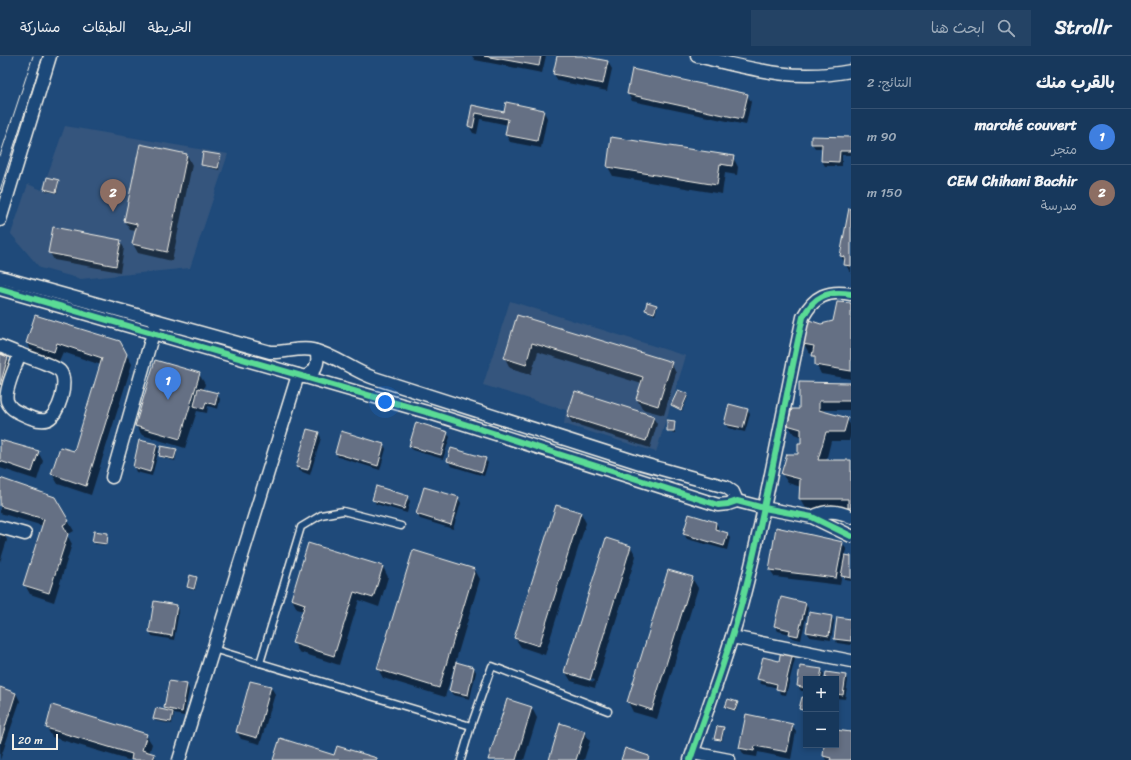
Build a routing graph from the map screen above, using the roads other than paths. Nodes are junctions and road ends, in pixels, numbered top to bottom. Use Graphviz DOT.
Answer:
graph roads {
  1 [pos="50,56"];
  2 [pos="703,57"];
  3 [pos="851,70"];
  4 [pos="0,220"];
  5 [pos="0,277"];
  6 [pos="0,289"];
  7 [pos="851,294"];
  8 [pos="156,321"];
  9 [pos="152,333"];
  10 [pos="0,346"];
  11 [pos="292,351"];
  12 [pos="316,351"];
  13 [pos="20,354"];
  14 [pos="297,375"];
  15 [pos="112,477"];
  16 [pos="737,501"];
  17 [pos="764,508"];
  18 [pos="812,517"];
  19 [pos="851,517"];
  20 [pos="401,526"];
  21 [pos="0,527"];
  22 [pos="25,534"];
  23 [pos="851,536"];
  24 [pos="732,637"];
  25 [pos="213,649"];
  26 [pos="851,661"];
  27 [pos="260,663"];
  28 [pos="608,711"];
  29 [pos="471,726"];
  30 [pos="692,756"];
  31 [pos="180,760"];
  32 [pos="461,760"];
  33 [pos="729,760"];
  1 -- 4 [label="street"];
  2 -- 3 [label="street"];
  5 -- 8 [label="street"];
  6 -- 9 [label="street"];
  7 -- 17 [label="street"];
  8 -- 9 [label="street"];
  8 -- 11 [label="street"];
  9 -- 14 [label="street"];
  9 -- 15 [label="street"];
  10 -- 13 [label="street"];
  11 -- 12 [label="street"];
  11 -- 14 [label="street"];
  12 -- 14 [label="street"];
  12 -- 16 [label="street"];
  13 -- 13 [label="street"];
  14 -- 16 [label="street"];
  14 -- 25 [label="street"];
  16 -- 17 [label="street"];
  17 -- 18 [label="street"];
  17 -- 24 [label="street"];
  18 -- 19 [label="street"];
  18 -- 23 [label="street"];
  20 -- 27 [label="lane"];
  21 -- 22 [label="street"];
  24 -- 26 [label="street"];
  24 -- 30 [label="street"];
  25 -- 27 [label="lane"];
  25 -- 31 [label="street"];
  27 -- 29 [label="lane"];
  28 -- 29 [label="lane"];
  29 -- 32 [label="lane"];
  30 -- 33 [label="street"];
}
